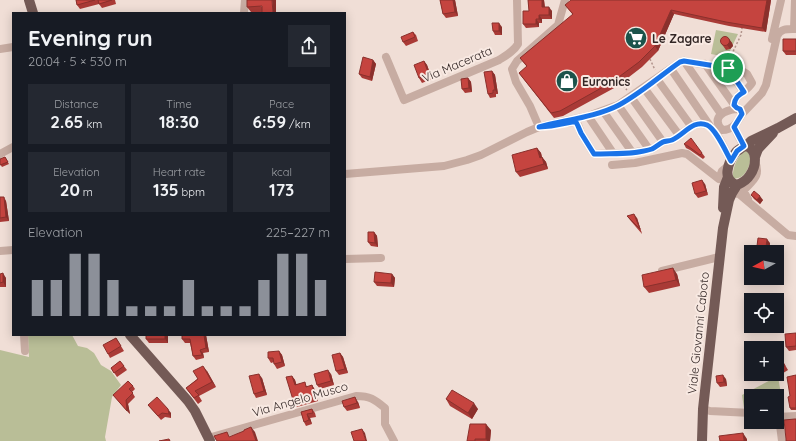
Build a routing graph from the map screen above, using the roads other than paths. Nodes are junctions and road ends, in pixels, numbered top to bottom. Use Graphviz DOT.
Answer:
graph roads {
  1 [pos="245,0"];
  2 [pos="517,0"];
  3 [pos="565,0"];
  4 [pos="781,0"];
  5 [pos="794,0"];
  6 [pos="29,1"];
  7 [pos="33,12"];
  8 [pos="244,12"];
  9 [pos="777,16"];
  10 [pos="792,29"];
  11 [pos="12,47"];
  12 [pos="0,49"];
  13 [pos="386,57"];
  14 [pos="772,58"];
  15 [pos="684,61"];
  16 [pos="705,64"];
  17 [pos="728,65"];
  18 [pos="671,69"];
  19 [pos="658,78"];
  20 [pos="644,88"];
  21 [pos="744,92"];
  22 [pos="631,97"];
  23 [pos="618,105"];
  24 [pos="738,109"];
  25 [pos="604,111"];
  26 [pos="721,114"];
  27 [pos="588,116"];
  28 [pos="796,118"];
  29 [pos="691,126"];
  30 [pos="710,126"];
  31 [pos="539,127"];
  32 [pos="734,127"];
  33 [pos="720,128"];
  34 [pos="778,128"];
  35 [pos="679,135"];
  36 [pos="720,139"];
  37 [pos="663,142"];
  38 [pos="745,146"];
  39 [pos="12,148"];
  40 [pos="649,150"];
  41 [pos="632,152"];
  42 [pos="613,153"];
  43 [pos="0,154"];
  44 [pos="755,158"];
  45 [pos="729,164"];
  46 [pos="612,165"];
  47 [pos="346,174"];
  48 [pos="728,177"];
  49 [pos="735,189"];
  50 [pos="750,204"];
  51 [pos="723,228"];
  52 [pos="796,236"];
  53 [pos="12,250"];
  54 [pos="0,251"];
  55 [pos="719,257"];
  56 [pos="381,258"];
  57 [pos="346,259"];
  58 [pos="651,273"];
  59 [pos="24,336"];
  60 [pos="131,336"];
  61 [pos="25,351"];
  62 [pos="703,410"];
  63 [pos="744,413"];
  64 [pos="796,416"];
  65 [pos="784,417"];
  66 [pos="780,429"];
  67 [pos="209,439"];
  68 [pos="394,441"];
  69 [pos="702,441"];
  70 [pos="782,441"];
  1 -- 8 [label="street"];
  2 -- 13 [label="street, Via Macerata"];
  3 -- 31 [label="street"];
  4 -- 9 [label="street"];
  5 -- 10 [label="street"];
  6 -- 7 [label="main road"];
  9 -- 10 [label="street"];
  9 -- 14 [label="street"];
  10 -- 14 [label="street"];
  11 -- 12 [label="street"];
  14 -- 24 [label="street"];
  15 -- 16 [label="street"];
  15 -- 18 [label="street"];
  15 -- 26 [label="street"];
  16 -- 17 [label="street"];
  16 -- 24 [label="street"];
  17 -- 21 [label="street"];
  17 -- 21 [label="street"];
  18 -- 19 [label="street"];
  18 -- 30 [label="street"];
  19 -- 20 [label="street"];
  19 -- 29 [label="street"];
  20 -- 22 [label="street"];
  20 -- 35 [label="street"];
  21 -- 24 [label="street"];
  22 -- 23 [label="street"];
  22 -- 37 [label="street"];
  23 -- 25 [label="street"];
  23 -- 40 [label="street"];
  24 -- 26 [label="street"];
  24 -- 32 [label="street"];
  25 -- 27 [label="street"];
  25 -- 41 [label="street"];
  26 -- 33 [label="street"];
  27 -- 31 [label="street"];
  27 -- 42 [label="street"];
  28 -- 34 [label="main road"];
  29 -- 30 [label="street"];
  29 -- 35 [label="street"];
  30 -- 36 [label="street"];
  31 -- 42 [label="street"];
  31 -- 47 [label="street"];
  32 -- 33 [label="street"];
  32 -- 38 [label="street"];
  33 -- 36 [label="street"];
  34 -- 38 [label="main road"];
  34 -- 44 [label="main road"];
  35 -- 37 [label="street"];
  36 -- 45 [label="street"];
  37 -- 40 [label="street"];
  38 -- 44 [label="main road"];
  38 -- 45 [label="main road"];
  39 -- 43 [label="street"];
  40 -- 41 [label="street"];
  41 -- 42 [label="street"];
  44 -- 49 [label="main road"];
  44 -- 50 [label="street"];
  45 -- 46 [label="street"];
  45 -- 48 [label="main road"];
  48 -- 49 [label="main road"];
  48 -- 51 [label="main road"];
  49 -- 50 [label="street"];
  49 -- 51 [label="main road"];
  50 -- 52 [label="street"];
  51 -- 55 [label="main road, Viale Giovanni Caboto"];
  53 -- 54 [label="street"];
  55 -- 58 [label="street"];
  55 -- 62 [label="main road, Viale Giovanni Caboto"];
  56 -- 57 [label="street"];
  59 -- 61 [label="street"];
  60 -- 67 [label="main road"];
  62 -- 63 [label="street"];
  62 -- 69 [label="main road, Viale Giovanni Caboto"];
  64 -- 65 [label="street"];
  66 -- 70 [label="street"];
  67 -- 68 [label="street, Via Angelo Musco"];
}
